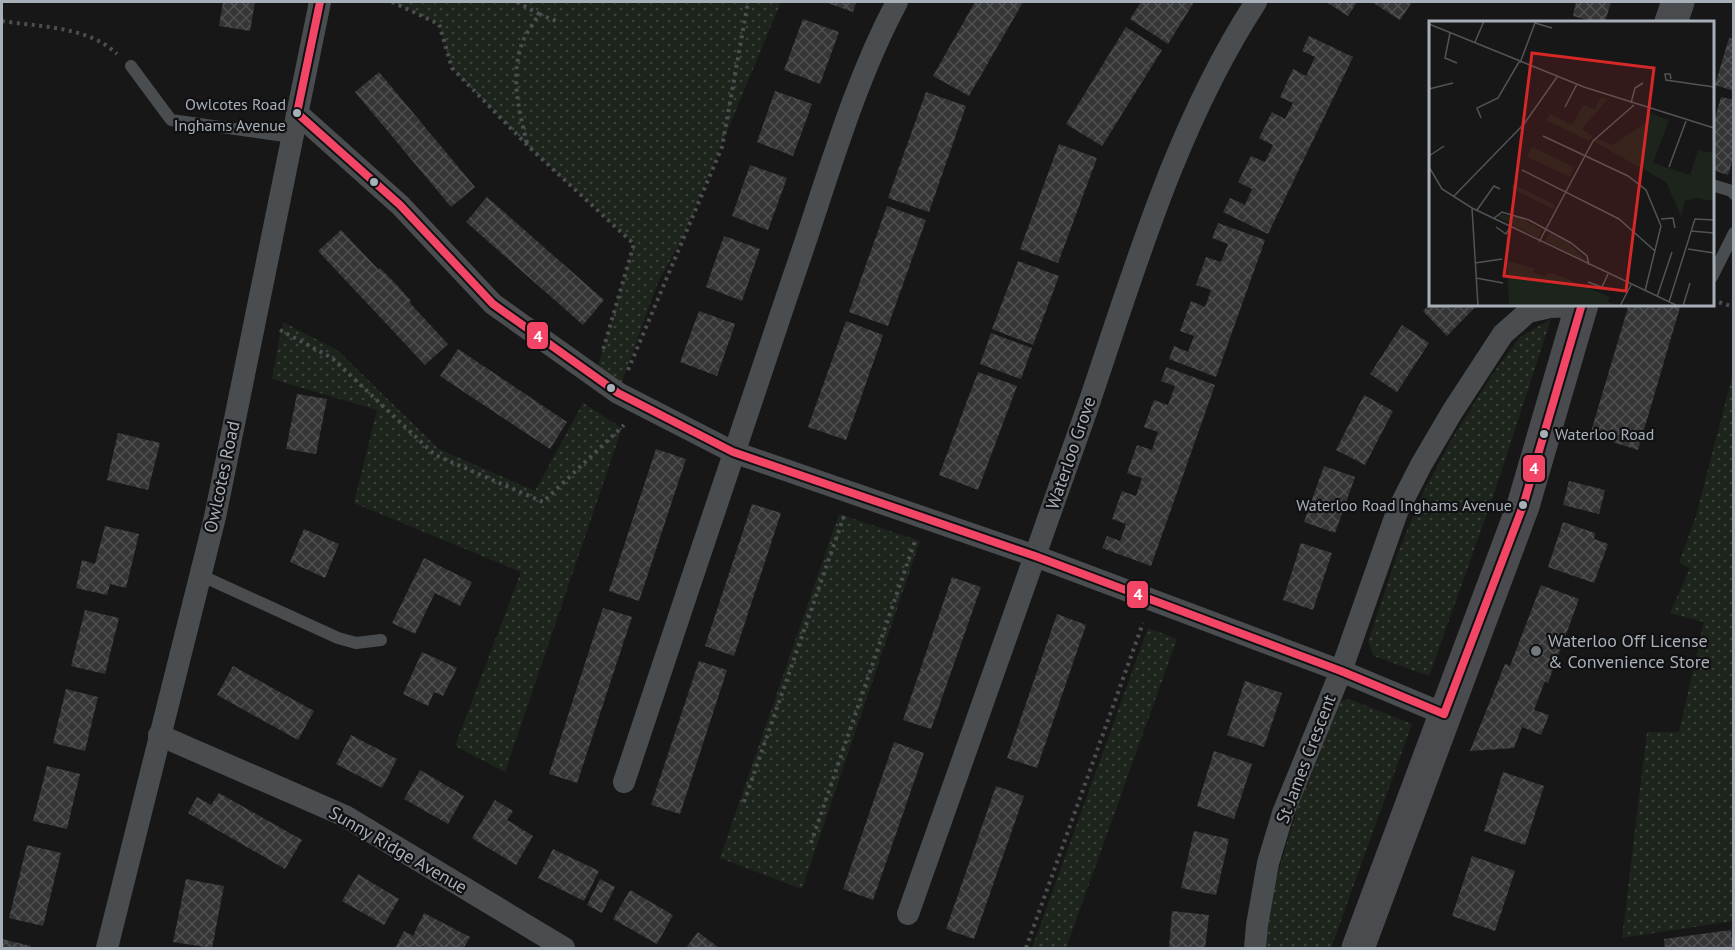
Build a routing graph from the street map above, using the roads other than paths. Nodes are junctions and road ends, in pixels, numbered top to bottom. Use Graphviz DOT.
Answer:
graph roads {
  1 [pos="320,2"];
  2 [pos="897,2"];
  3 [pos="1256,2"];
  4 [pos="1678,2"];
  5 [pos="1671,21"];
  6 [pos="130,66"];
  7 [pos="297,113"];
  8 [pos="292,137"];
  9 [pos="1714,185"];
  10 [pos="1734,194"];
  11 [pos="1734,233"];
  12 [pos="1714,275"];
  13 [pos="1566,306"];
  14 [pos="1582,306"];
  15 [pos="733,452"];
  16 [pos="1035,556"];
  17 [pos="200,575"];
  18 [pos="381,640"];
  19 [pos="1341,671"];
  20 [pos="1444,714"];
  21 [pos="159,735"];
  22 [pos="624,782"];
  23 [pos="908,914"];
  24 [pos="107,948"];
  25 [pos="564,948"];
  26 [pos="1255,948"];
  27 [pos="1359,948"];
  1 -- 7 [label="street, Owlcotes Road"];
  2 -- 15 [label="street"];
  3 -- 16 [label="street, Waterloo Grove"];
  4 -- 5 [label="main road"];
  6 -- 8 [label="lane"];
  7 -- 8 [label="street, Owlcotes Road"];
  7 -- 15 [label="street"];
  8 -- 17 [label="street, Owlcotes Road"];
  9 -- 10 [label="lane"];
  11 -- 12 [label="lane"];
  13 -- 19 [label="street, St James Crescent"];
  14 -- 20 [label="main road"];
  15 -- 16 [label="street"];
  15 -- 22 [label="street"];
  16 -- 19 [label="street"];
  16 -- 23 [label="street, Waterloo Grove"];
  17 -- 18 [label="lane"];
  17 -- 21 [label="street, Owlcotes Road"];
  19 -- 20 [label="street"];
  19 -- 26 [label="street, St James Crescent"];
  20 -- 27 [label="main road"];
  21 -- 24 [label="street, Owlcotes Road"];
  21 -- 25 [label="street, Sunny Ridge Avenue"];
}
